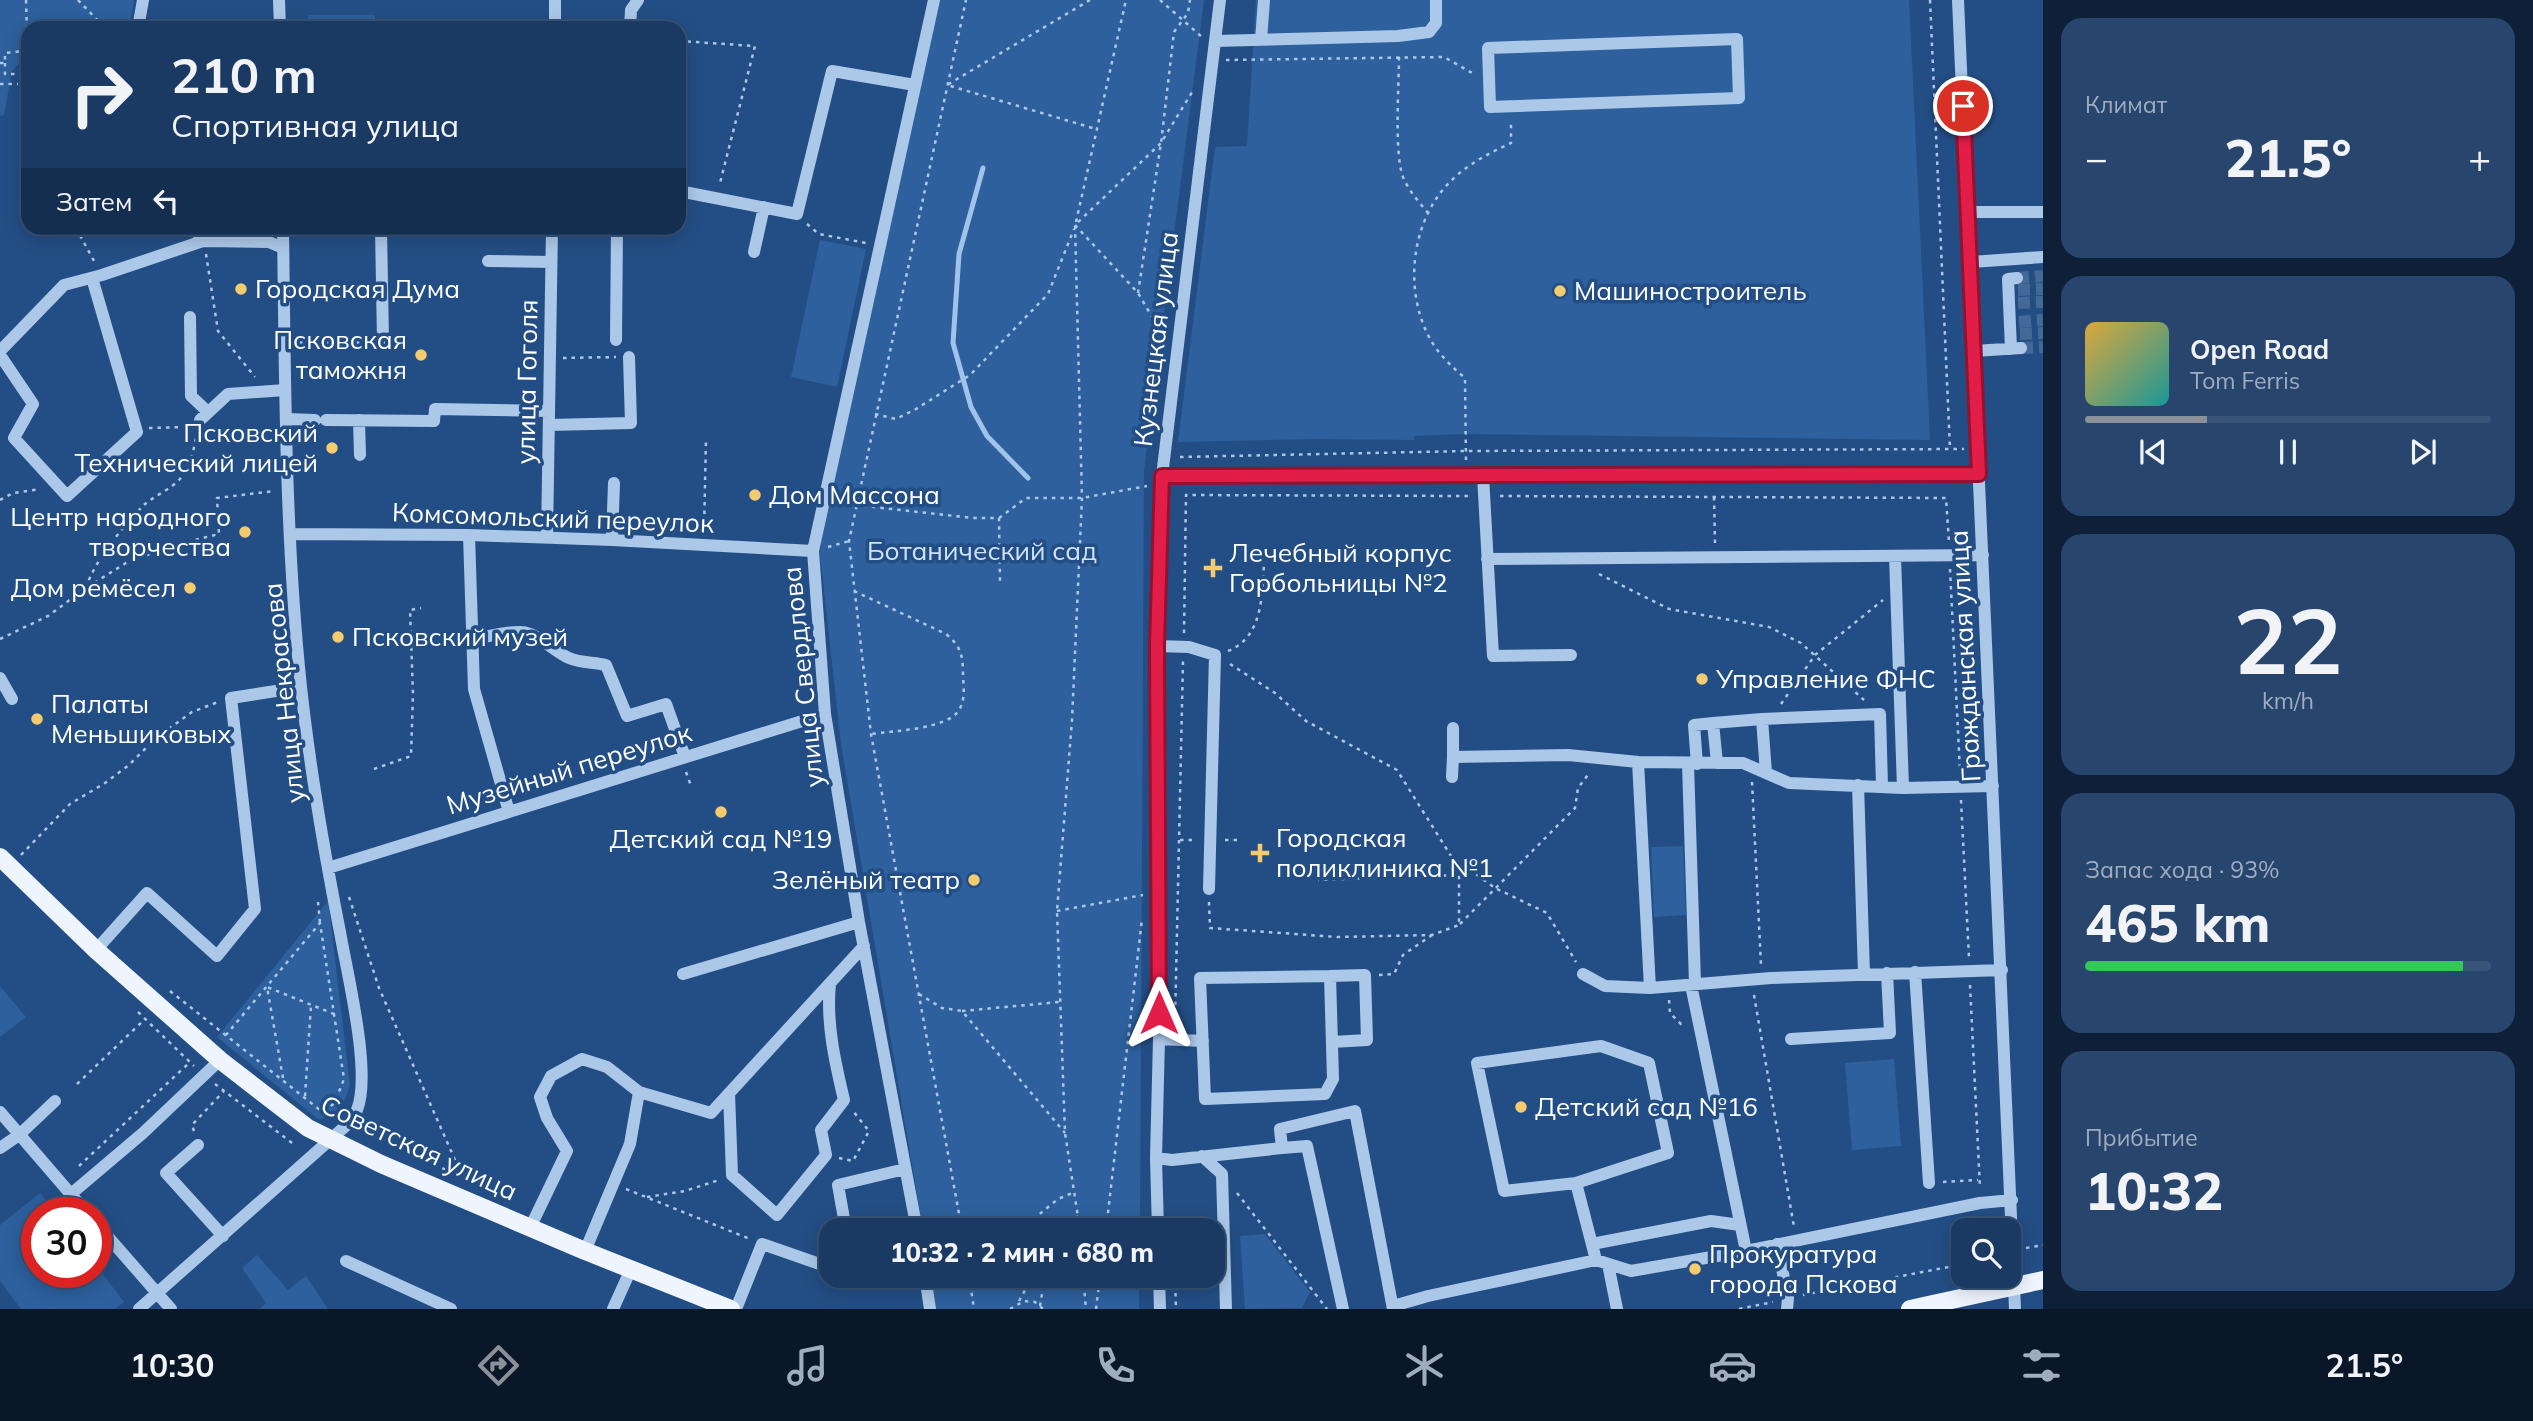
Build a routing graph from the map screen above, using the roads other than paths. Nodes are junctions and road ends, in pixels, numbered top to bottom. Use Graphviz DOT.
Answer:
graph roads {
  1 [pos="143,0"];
  2 [pos="279,0"];
  3 [pos="555,0"];
  4 [pos="638,0"];
  5 [pos="934,0"];
  6 [pos="1220,0"];
  7 [pos="1264,0"];
  8 [pos="1436,0"];
  9 [pos="1958,0"];
  10 [pos="139,21"];
  11 [pos="280,21"];
  12 [pos="555,21"];
  13 [pos="630,21"];
  14 [pos="1261,40"];
  15 [pos="1210,41"];
  16 [pos="915,85"];
  17 [pos="1511,106"];
  18 [pos="686,192"];
  19 [pos="764,207"];
  20 [pos="1968,212"];
  21 [pos="2043,212"];
  22 [pos="199,235"];
  23 [pos="283,235"];
  24 [pos="382,235"];
  25 [pos="552,235"];
  26 [pos="617,235"];
  27 [pos="204,241"];
  28 [pos="283,248"];
  29 [pos="754,252"];
  30 [pos="2043,257"];
  31 [pos="488,261"];
  32 [pos="551,262"];
  33 [pos="1971,262"];
  34 [pos="97,277"];
  35 [pos="2014,293"];
  36 [pos="190,317"];
  37 [pos="615,340"];
  38 [pos="285,342"];
  39 [pos="1974,351"];
  40 [pos="0,353"];
  41 [pos="629,357"];
  42 [pos="285,390"];
  43 [pos="549,411"];
  44 [pos="286,419"];
  45 [pos="359,420"];
  46 [pos="549,425"];
  47 [pos="360,455"];
  48 [pos="1979,474"];
  49 [pos="1483,475"];
  50 [pos="1162,476"];
  51 [pos="614,483"];
  52 [pos="290,534"];
  53 [pos="469,535"];
  54 [pos="547,538"];
  55 [pos="612,540"];
  56 [pos="813,551"];
  57 [pos="1983,555"];
  58 [pos="1895,556"];
  59 [pos="1487,559"];
  60 [pos="472,639"];
  61 [pos="1157,646"];
  62 [pos="1571,655"];
  63 [pos="0,678"];
  64 [pos="301,687"];
  65 [pos="12,699"];
  66 [pos="825,714"];
  67 [pos="1767,719"];
  68 [pos="1713,723"];
  69 [pos="1453,729"];
  70 [pos="1454,757"];
  71 [pos="1638,762"];
  72 [pos="685,763"];
  73 [pos="1717,763"];
  74 [pos="1692,764"];
  75 [pos="1766,773"];
  76 [pos="1452,777"];
  77 [pos="1858,785"];
  78 [pos="1882,786"];
  79 [pos="1993,786"];
  80 [pos="1903,788"];
  81 [pos="509,812"];
  82 [pos="0,857"];
  83 [pos="333,867"];
  84 [pos="1209,889"];
  85 [pos="859,922"];
  86 [pos="864,946"];
  87 [pos="96,950"];
  88 [pos="2002,970"];
  89 [pos="1915,972"];
  90 [pos="1887,973"];
  91 [pos="683,974"];
  92 [pos="1583,974"];
  93 [pos="1864,974"];
  94 [pos="1330,976"];
  95 [pos="830,983"];
  96 [pos="1693,984"];
  97 [pos="1650,988"];
  98 [pos="1159,1039"];
  99 [pos="1791,1039"];
  100 [pos="1203,1041"];
  101 [pos="1332,1042"];
  102 [pos="220,1060"];
  103 [pos="639,1092"];
  104 [pos="729,1093"];
  105 [pos="55,1101"];
  106 [pos="0,1112"];
  107 [pos="19,1135"];
  108 [pos="330,1139"];
  109 [pos="198,1145"];
  110 [pos="0,1148"];
  111 [pos="1282,1148"];
  112 [pos="1202,1156"];
  113 [pos="1156,1158"];
  114 [pos="905,1169"];
  115 [pos="1576,1183"];
  116 [pos="1929,1183"];
  117 [pos="71,1194"];
  118 [pos="74,1197"];
  119 [pos="2012,1200"];
  120 [pos="844,1218"];
  121 [pos="915,1218"];
  122 [pos="1158,1218"];
  123 [pos="2013,1218"];
  124 [pos="1740,1225"];
  125 [pos="530,1228"];
  126 [pos="223,1236"];
  127 [pos="112,1241"];
  128 [pos="1592,1244"];
  129 [pos="1777,1244"];
  130 [pos="585,1251"];
  131 [pos="1746,1251"];
  132 [pos="346,1261"];
  133 [pos="1602,1262"];
  134 [pos="819,1264"];
  135 [pos="631,1269"];
  136 [pos="2043,1280"];
  137 [pos="2021,1285"];
  138 [pos="927,1288"];
  139 [pos="1159,1288"];
  140 [pos="2007,1288"];
  141 [pos="2016,1288"];
  142 [pos="158,1294"];
  143 [pos="1788,1304"];
  144 [pos="447,1308"];
  145 [pos="1393,1308"];
  146 [pos="139,1309"];
  147 [pos="171,1309"];
  148 [pos="613,1309"];
  149 [pos="734,1309"];
  150 [pos="930,1309"];
  151 [pos="1160,1309"];
  152 [pos="1226,1309"];
  153 [pos="1343,1309"];
  154 [pos="1617,1309"];
  155 [pos="1910,1309"];
  156 [pos="2015,1309"];
  1 -- 10 [label="street"];
  2 -- 11 [label="street"];
  3 -- 12 [label="street"];
  4 -- 13 [label="street"];
  5 -- 16 [label="street, улица Свердлова"];
  6 -- 15 [label="street, Кузнецкая улица"];
  7 -- 14 [label="street"];
  8 -- 14 [label="street"];
  9 -- 20 [label="street, Гражданская улица"];
  14 -- 15 [label="street"];
  15 -- 50 [label="street, Кузнецкая улица"];
  16 -- 19 [label="street"];
  16 -- 56 [label="street, улица Свердлова"];
  17 -- 17 [label="street"];
  18 -- 19 [label="street"];
  19 -- 29 [label="street"];
  20 -- 21 [label="street"];
  20 -- 33 [label="street, Гражданская улица"];
  22 -- 27 [label="street"];
  23 -- 28 [label="street, улица Некрасова"];
  24 -- 38 [label="street"];
  25 -- 32 [label="street, улица Гоголя"];
  26 -- 37 [label="street"];
  27 -- 28 [label="street"];
  27 -- 34 [label="street"];
  28 -- 38 [label="street, улица Некрасова"];
  30 -- 33 [label="street"];
  31 -- 32 [label="street"];
  32 -- 43 [label="street, улица Гоголя"];
  33 -- 39 [label="street, Гражданская улица"];
  34 -- 40 [label="street"];
  34 -- 40 [label="street"];
  35 -- 39 [label="street"];
  36 -- 42 [label="street"];
  38 -- 42 [label="street, улица Некрасова"];
  39 -- 48 [label="street, Гражданская улица"];
  41 -- 46 [label="street"];
  42 -- 44 [label="street, улица Некрасова"];
  43 -- 45 [label="street"];
  43 -- 46 [label="street, улица Гоголя"];
  44 -- 45 [label="street"];
  44 -- 52 [label="street, улица Некрасова"];
  45 -- 47 [label="street"];
  46 -- 54 [label="street, улица Гоголя"];
  48 -- 49 [label="street"];
  48 -- 57 [label="street, Гражданская улица"];
  49 -- 50 [label="street"];
  49 -- 59 [label="street"];
  50 -- 61 [label="street, Кузнецкая улица"];
  51 -- 55 [label="street"];
  52 -- 53 [label="street, Комсомольский переулок"];
  52 -- 64 [label="street, улица Некрасова"];
  53 -- 54 [label="street, Комсомольский переулок"];
  53 -- 60 [label="street"];
  54 -- 55 [label="street, Комсомольский переулок"];
  55 -- 56 [label="street, Комсомольский переулок"];
  56 -- 66 [label="street, улица Свердлова"];
  57 -- 58 [label="street"];
  57 -- 79 [label="street, Гражданская улица"];
  58 -- 59 [label="street"];
  58 -- 80 [label="street"];
  59 -- 62 [label="street"];
  60 -- 72 [label="street"];
  60 -- 81 [label="street"];
  61 -- 84 [label="street"];
  61 -- 98 [label="street, Кузнецкая улица"];
  63 -- 65 [label="street"];
  64 -- 83 [label="street, улица Некрасова"];
  64 -- 87 [label="street"];
  66 -- 72 [label="street, Музейный переулок"];
  66 -- 85 [label="street, улица Свердлова"];
  67 -- 68 [label="street"];
  67 -- 75 [label="street"];
  67 -- 78 [label="street"];
  68 -- 73 [label="street"];
  68 -- 74 [label="street"];
  69 -- 70 [label="street"];
  70 -- 71 [label="street"];
  70 -- 76 [label="street"];
  71 -- 74 [label="street"];
  71 -- 97 [label="street"];
  72 -- 81 [label="street, Музейный переулок"];
  73 -- 74 [label="street"];
  73 -- 75 [label="street"];
  74 -- 96 [label="street"];
  75 -- 77 [label="street"];
  77 -- 78 [label="street"];
  77 -- 93 [label="street"];
  78 -- 80 [label="street"];
  79 -- 80 [label="street"];
  79 -- 88 [label="street, Гражданская улица"];
  81 -- 83 [label="street, Музейный переулок"];
  82 -- 87 [label="main road, Советская улица"];
  83 -- 108 [label="street, улица Некрасова"];
  85 -- 86 [label="street, улица Свердлова"];
  85 -- 91 [label="street"];
  86 -- 95 [label="street"];
  86 -- 114 [label="street, улица Свердлова"];
  87 -- 102 [label="main road, Советская улица"];
  88 -- 89 [label="street"];
  88 -- 119 [label="street, Гражданская улица"];
  89 -- 90 [label="street"];
  89 -- 116 [label="street"];
  90 -- 93 [label="street"];
  90 -- 99 [label="street"];
  92 -- 97 [label="street"];
  93 -- 96 [label="street"];
  94 -- 100 [label="street"];
  94 -- 101 [label="street"];
  94 -- 101 [label="street"];
  95 -- 104 [label="street"];
  95 -- 104 [label="street"];
  96 -- 97 [label="street"];
  96 -- 124 [label="street"];
  98 -- 100 [label="street"];
  98 -- 113 [label="street, Кузнецкая улица"];
  100 -- 101 [label="street"];
  102 -- 108 [label="main road, Советская улица"];
  102 -- 117 [label="street"];
  103 -- 104 [label="street"];
  103 -- 125 [label="street"];
  103 -- 130 [label="street"];
  105 -- 107 [label="street"];
  106 -- 107 [label="street"];
  107 -- 110 [label="street"];
  107 -- 117 [label="street"];
  108 -- 125 [label="main road, Советская улица"];
  108 -- 126 [label="street"];
  109 -- 126 [label="street"];
  111 -- 112 [label="street"];
  111 -- 145 [label="street"];
  111 -- 153 [label="street"];
  112 -- 113 [label="street"];
  112 -- 152 [label="street"];
  113 -- 122 [label="street, Кузнецкая улица"];
  114 -- 120 [label="street"];
  114 -- 121 [label="street, улица Свердлова"];
  115 -- 115 [label="street"];
  115 -- 128 [label="street"];
  117 -- 118 [label="street"];
  119 -- 123 [label="street, Гражданская улица"];
  119 -- 129 [label="street"];
  124 -- 128 [label="street"];
  124 -- 131 [label="street"];
  125 -- 130 [label="main road, Советская улица"];
  126 -- 142 [label="street"];
  127 -- 142 [label="street"];
  128 -- 133 [label="street"];
  129 -- 131 [label="street"];
  129 -- 143 [label="street"];
  130 -- 135 [label="main road, Советская улица"];
  131 -- 133 [label="street"];
  132 -- 144 [label="street"];
  133 -- 145 [label="street"];
  133 -- 154 [label="street"];
  134 -- 149 [label="street"];
  135 -- 148 [label="street"];
  135 -- 149 [label="main road, Советская улица"];
  136 -- 137 [label="main road"];
  138 -- 150 [label="street"];
  139 -- 151 [label="street"];
  140 -- 155 [label="main road"];
  141 -- 156 [label="street, Гражданская улица"];
  142 -- 146 [label="street"];
  142 -- 147 [label="street"];
}
